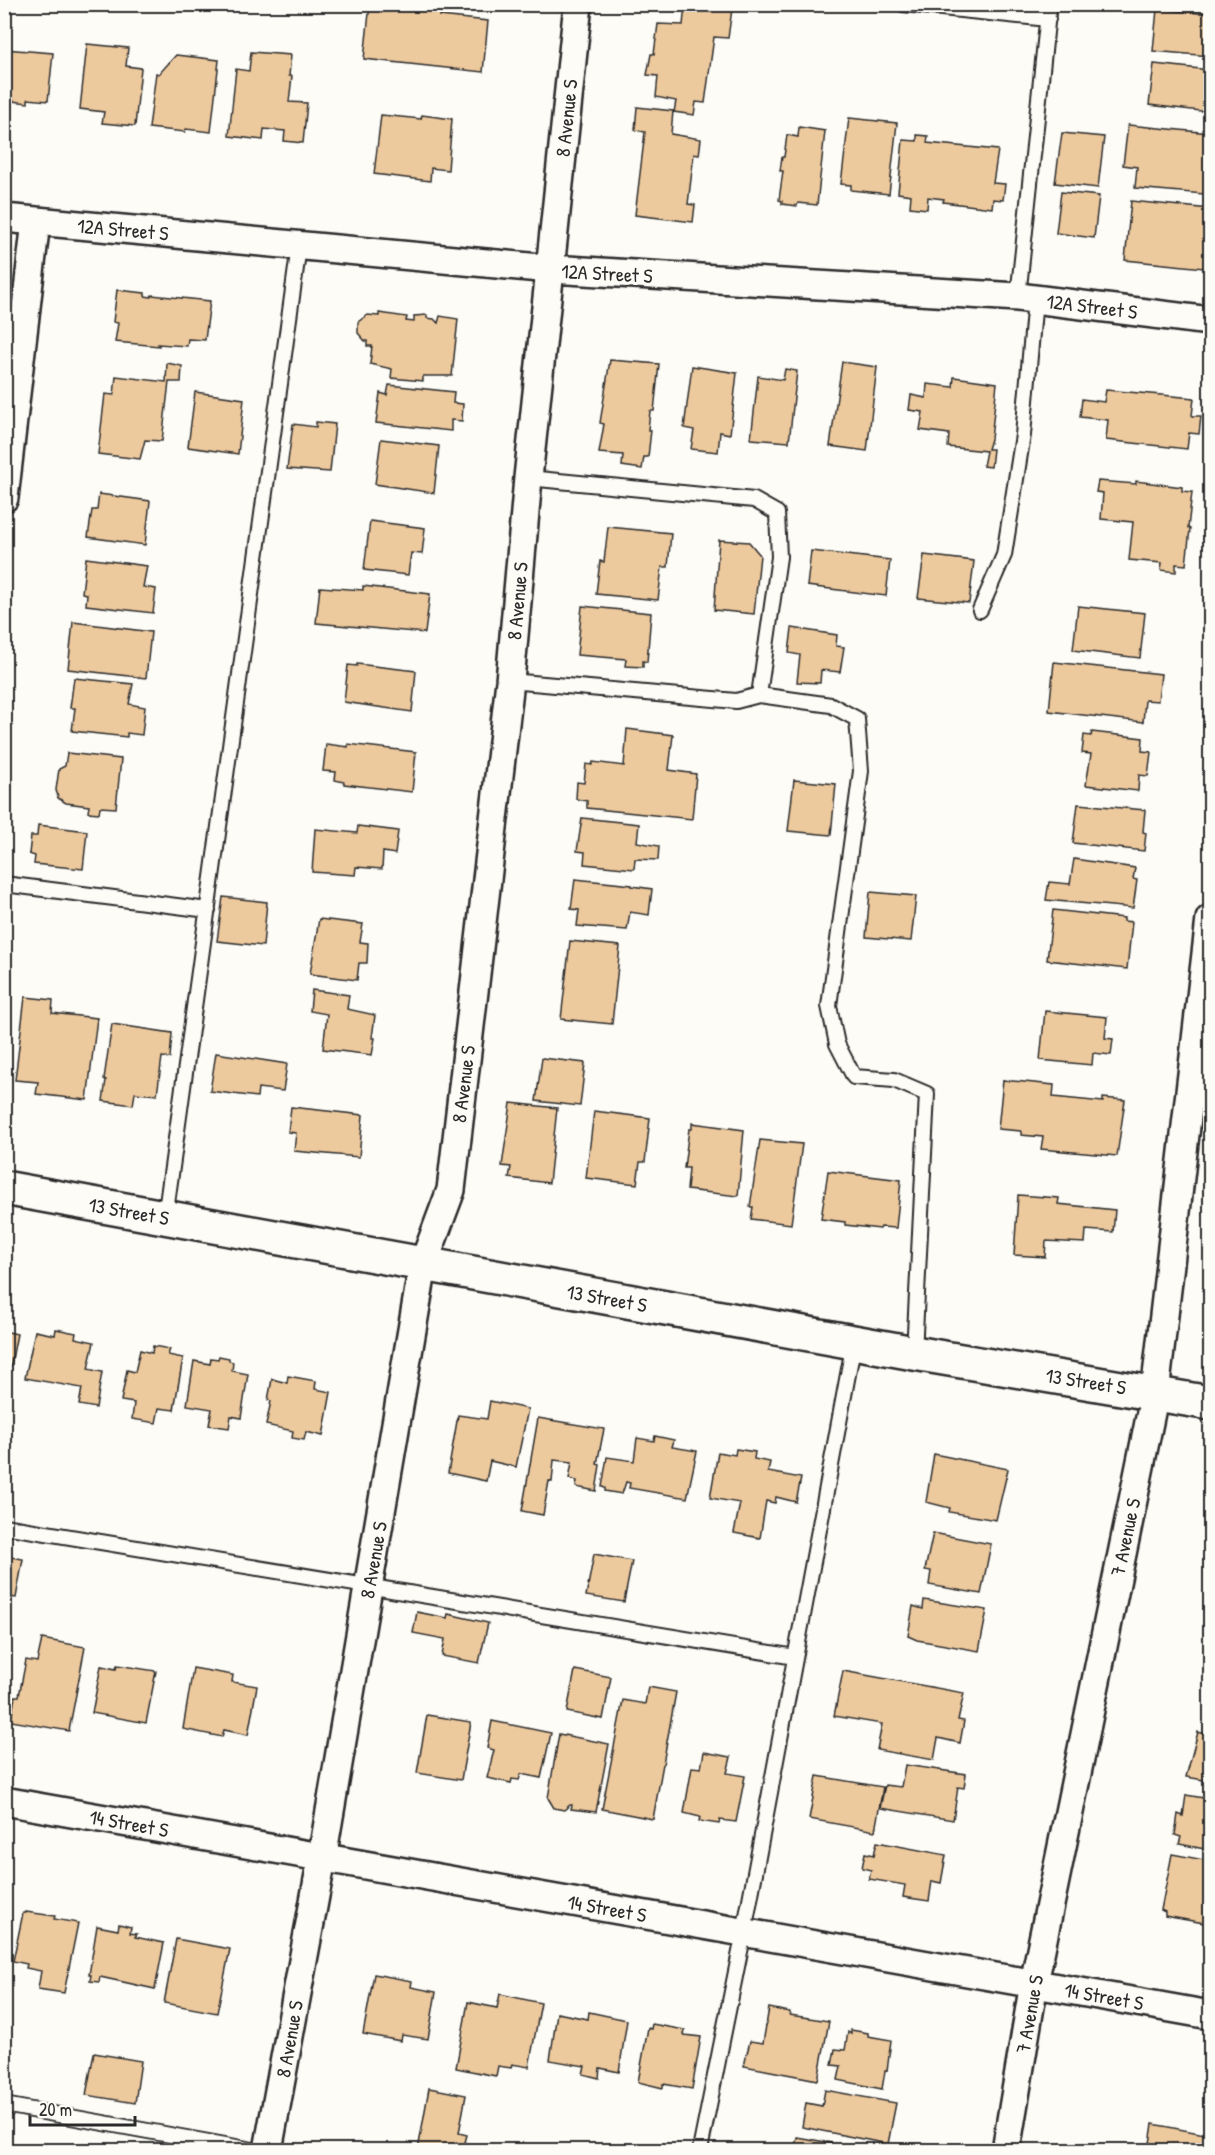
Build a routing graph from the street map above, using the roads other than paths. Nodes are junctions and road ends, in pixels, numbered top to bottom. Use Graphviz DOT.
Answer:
graph roads {
  1 [pos="578,4"];
  2 [pos="903,4"];
  3 [pos="1049,4"];
  4 [pos="1048,19"];
  5 [pos="4,218"];
  6 [pos="36,221"];
  7 [pos="299,246"];
  8 [pos="551,269"];
  9 [pos="1027,298"];
  10 [pos="1210,321"];
  11 [pos="528,478"];
  12 [pos="4,498"];
  13 [pos="981,610"];
  14 [pos="510,681"];
  15 [pos="759,695"];
  16 [pos="4,884"];
  17 [pos="208,910"];
  18 [pos="1210,919"];
  19 [pos="4,1188"];
  20 [pos="165,1218"];
  21 [pos="423,1264"];
  22 [pos="854,1342"];
  23 [pos="914,1353"];
  24 [pos="1155,1393"];
  25 [pos="1210,1403"];
  26 [pos="4,1527"];
  27 [pos="368,1587"];
  28 [pos="795,1656"];
  29 [pos="4,1801"];
  30 [pos="322,1858"];
  31 [pos="744,1932"];
  32 [pos="1034,1983"];
  33 [pos="1210,2015"];
  34 [pos="4,2105"];
  35 [pos="253,2151"];
  36 [pos="268,2151"];
  37 [pos="700,2151"];
  38 [pos="1006,2151"];
  1 -- 8 [label="street, 8 Avenue S"];
  2 -- 4 [label="lane"];
  3 -- 4 [label="lane"];
  4 -- 9 [label="lane"];
  5 -- 6 [label="street, 12A Street S"];
  6 -- 7 [label="street, 12A Street S"];
  6 -- 12 [label="street"];
  7 -- 8 [label="street, 12A Street S"];
  7 -- 17 [label="lane"];
  8 -- 9 [label="street, 12A Street S"];
  8 -- 11 [label="street, 8 Avenue S"];
  9 -- 10 [label="street, 12A Street S"];
  9 -- 13 [label="lane"];
  11 -- 14 [label="street, 8 Avenue S"];
  11 -- 15 [label="lane"];
  14 -- 15 [label="lane"];
  14 -- 21 [label="street, 8 Avenue S"];
  15 -- 23 [label="lane"];
  16 -- 17 [label="lane"];
  17 -- 20 [label="lane"];
  18 -- 24 [label="street, 7 Avenue S"];
  19 -- 20 [label="street, 13 Street S"];
  20 -- 21 [label="street, 13 Street S"];
  21 -- 22 [label="street, 13 Street S"];
  21 -- 27 [label="street, 8 Avenue S"];
  22 -- 23 [label="street, 13 Street S"];
  22 -- 28 [label="lane"];
  23 -- 24 [label="street, 13 Street S"];
  24 -- 25 [label="street, 13 Street S"];
  24 -- 32 [label="street, 7 Avenue S"];
  26 -- 27 [label="lane"];
  27 -- 28 [label="lane"];
  27 -- 30 [label="street, 8 Avenue S"];
  28 -- 31 [label="lane"];
  29 -- 30 [label="street, 14 Street S"];
  30 -- 31 [label="street, 14 Street S"];
  30 -- 36 [label="street, 8 Avenue S"];
  31 -- 32 [label="street, 14 Street S"];
  31 -- 37 [label="lane"];
  32 -- 33 [label="street, 14 Street S"];
  32 -- 38 [label="street, 7 Avenue S"];
  34 -- 35 [label="lane"];
}
